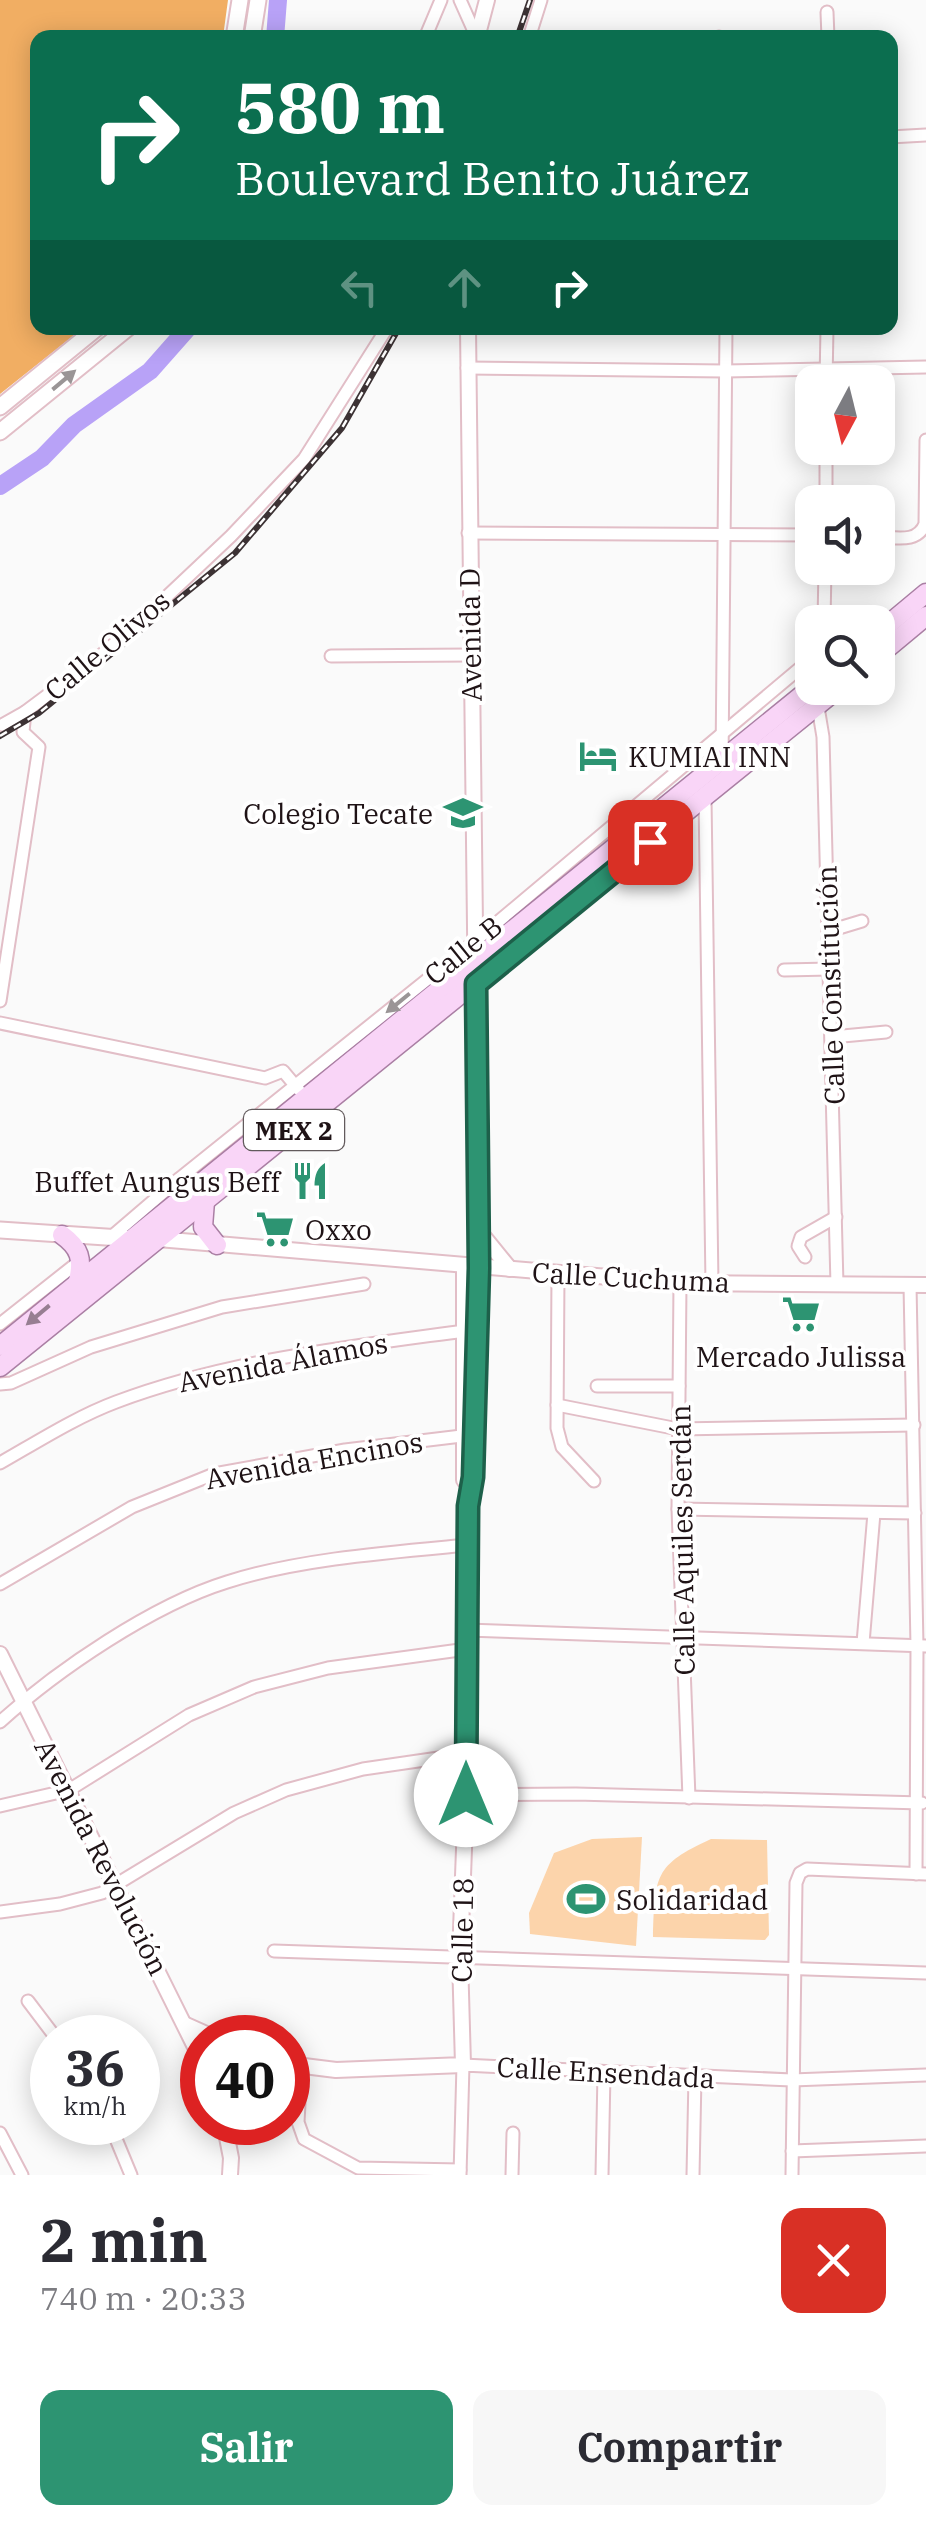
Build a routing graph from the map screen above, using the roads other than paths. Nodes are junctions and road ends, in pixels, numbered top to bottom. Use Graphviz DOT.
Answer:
graph roads {
  1 [pos="240,0"];
  2 [pos="258,0"];
  3 [pos="441,0"];
  4 [pos="460,0"];
  5 [pos="487,0"];
  6 [pos="541,0"];
  7 [pos="827,12"];
  8 [pos="235,30"];
  9 [pos="253,30"];
  10 [pos="428,30"];
  11 [pos="473,30"];
  12 [pos="479,30"];
  13 [pos="532,30"];
  14 [pos="828,30"];
  15 [pos="926,135"];
  16 [pos="898,137"];
  17 [pos="88,335"];
  18 [pos="119,335"];
  19 [pos="383,335"];
  20 [pos="468,335"];
  21 [pos="726,335"];
  22 [pos="827,335"];
  23 [pos="826,365"];
  24 [pos="926,367"];
  25 [pos="468,368"];
  26 [pos="895,370"];
  27 [pos="726,371"];
  28 [pos="795,374"];
  29 [pos="0,407"];
  30 [pos="0,432"];
  31 [pos="926,440"];
  32 [pos="925,524"];
  33 [pos="468,533"];
  34 [pos="724,534"];
  35 [pos="795,535"];
  36 [pos="895,537"];
  37 [pos="926,593"];
  38 [pos="926,617"];
  39 [pos="895,619"];
  40 [pos="926,629"];
  41 [pos="895,642"];
  42 [pos="332,656"];
  43 [pos="471,656"];
  44 [pos="795,672"];
  45 [pos="802,705"];
  46 [pos="805,705"];
  47 [pos="817,705"];
  48 [pos="25,712"];
  49 [pos="1,725"];
  50 [pos="24,732"];
  51 [pos="721,735"];
  52 [pos="722,759"];
  53 [pos="722,784"];
  54 [pos="705,798"];
  55 [pos="862,921"];
  56 [pos="829,932"];
  57 [pos="475,950"];
  58 [pos="830,969"];
  59 [pos="784,970"];
  60 [pos="476,984"];
  61 [pos="0,1001"];
  62 [pos="0,1023"];
  63 [pos="886,1032"];
  64 [pos="832,1037"];
  65 [pos="300,1091"];
  66 [pos="205,1201"];
  67 [pos="836,1216"];
  68 [pos="0,1230"];
  69 [pos="478,1230"];
  70 [pos="62,1235"];
  71 [pos="158,1239"];
  72 [pos="122,1240"];
  73 [pos="217,1245"];
  74 [pos="804,1257"];
  75 [pos="81,1260"];
  76 [pos="471,1267"];
  77 [pos="510,1269"];
  78 [pos="558,1274"];
  79 [pos="680,1282"];
  80 [pos="364,1284"];
  81 [pos="712,1284"];
  82 [pos="837,1284"];
  83 [pos="918,1285"];
  84 [pos="84,1288"];
  85 [pos="0,1324"];
  86 [pos="464,1331"];
  87 [pos="0,1346"];
  88 [pos="0,1367"];
  89 [pos="0,1384"];
  90 [pos="596,1386"];
  91 [pos="679,1386"];
  92 [pos="557,1405"];
  93 [pos="914,1425"];
  94 [pos="678,1429"];
  95 [pos="468,1435"];
  96 [pos="920,1440"];
  97 [pos="0,1463"];
  98 [pos="594,1481"];
  99 [pos="678,1509"];
  100 [pos="874,1513"];
  101 [pos="915,1513"];
  102 [pos="468,1545"];
  103 [pos="0,1584"];
  104 [pos="467,1630"];
  105 [pos="683,1638"];
  106 [pos="863,1643"];
  107 [pos="922,1646"];
  108 [pos="467,1649"];
  109 [pos="0,1654"];
  110 [pos="24,1701"];
  111 [pos="0,1722"];
  112 [pos="466,1754"];
  113 [pos="70,1790"];
  114 [pos="466,1795"];
  115 [pos="688,1798"];
  116 [pos="922,1804"];
  117 [pos="0,1806"];
  118 [pos="921,1874"];
  119 [pos="116,1886"];
  120 [pos="0,1912"];
  121 [pos="274,1951"];
  122 [pos="460,1957"];
  123 [pos="796,1969"];
  124 [pos="926,1973"];
  125 [pos="28,2001"];
  126 [pos="39,2015"];
  127 [pos="181,2015"];
  128 [pos="462,2064"];
  129 [pos="310,2067"];
  130 [pos="604,2073"];
  131 [pos="926,2075"];
  132 [pos="696,2077"];
  133 [pos="792,2080"];
  134 [pos="0,2133"];
  135 [pos="513,2134"];
  136 [pos="310,2140"];
  137 [pos="119,2145"];
  138 [pos="227,2145"];
  139 [pos="926,2146"];
  140 [pos="792,2151"];
  141 [pos="460,2173"];
  142 [pos="22,2175"];
  143 [pos="131,2175"];
  144 [pos="230,2175"];
  145 [pos="512,2175"];
  146 [pos="602,2175"];
  147 [pos="693,2175"];
  148 [pos="792,2175"];
  1 -- 8 [label="main road"];
  2 -- 9 [label="main road"];
  3 -- 10 [label="street"];
  4 -- 11 [label="street"];
  5 -- 12 [label="street"];
  6 -- 13 [label="street"];
  7 -- 14 [label="street"];
  15 -- 16 [label="street"];
  17 -- 29 [label="main road"];
  30 -- 18 [label="main road, one-way"];
  19 -- 48 [label="street, Calle Olivos"];
  20 -- 25 [label="street, Avenida D"];
  21 -- 27 [label="street"];
  22 -- 23 [label="street"];
  24 -- 26 [label="street"];
  25 -- 27 [label="street"];
  25 -- 33 [label="street, Avenida D"];
  27 -- 28 [label="street"];
  27 -- 34 [label="street"];
  31 -- 32 [label="street"];
  32 -- 36 [label="street"];
  33 -- 34 [label="street"];
  33 -- 43 [label="street, Avenida D"];
  34 -- 35 [label="street"];
  34 -- 51 [label="street"];
  37 -- 39 [label="main road"];
  38 -- 40 [label="street"];
  38 -- 41 [label="main road"];
  42 -- 43 [label="street"];
  43 -- 57 [label="street, Avenida D"];
  44 -- 51 [label="street, Calle B"];
  45 -- 52 [label="main road, MEX 2"];
  46 -- 53 [label="main road, MEX 2"];
  47 -- 56 [label="street, Calle Constitución"];
  48 -- 49 [label="street"];
  48 -- 50 [label="street, Calle Olivos"];
  49 -- 50 [label="street"];
  50 -- 61 [label="street, Calle Olivos"];
  51 -- 52 [label="street"];
  51 -- 57 [label="street, Calle B"];
  52 -- 53 [label="street"];
  52 -- 57 [label="main road, MEX 2"];
  53 -- 54 [label="main road, MEX 2"];
  54 -- 60 [label="main road, MEX 2"];
  54 -- 81 [label="street"];
  55 -- 56 [label="street"];
  56 -- 58 [label="street, Calle Constitución"];
  57 -- 60 [label="street, Calle 18"];
  57 -- 65 [label="main road, MEX 2, one-way"];
  58 -- 59 [label="street"];
  58 -- 64 [label="street, Calle Constitución"];
  60 -- 66 [label="main road, MEX 2"];
  60 -- 69 [label="street, Calle 18"];
  62 -- 65 [label="street"];
  63 -- 64 [label="street"];
  64 -- 67 [label="street, Calle Constitución"];
  65 -- 72 [label="main road, MEX 2"];
  66 -- 71 [label="main road, MEX 2"];
  66 -- 73 [label="main road"];
  67 -- 74 [label="street"];
  67 -- 82 [label="street, Calle Constitución"];
  68 -- 70 [label="main road"];
  69 -- 76 [label="street, Calle 18"];
  69 -- 77 [label="street"];
  70 -- 72 [label="main road"];
  70 -- 75 [label="main road"];
  71 -- 72 [label="main road"];
  71 -- 73 [label="street, Calle Cuchuma"];
  71 -- 84 [label="main road, MEX 2"];
  72 -- 84 [label="main road, MEX 2"];
  73 -- 76 [label="street, Calle Cuchuma"];
  75 -- 84 [label="main road"];
  75 -- 85 [label="street"];
  76 -- 77 [label="street, Calle Cuchuma"];
  76 -- 86 [label="street, Calle 18"];
  76 -- 95 [label="street, Calle 18"];
  77 -- 78 [label="street, Calle Cuchuma"];
  78 -- 79 [label="street, Calle Cuchuma"];
  78 -- 92 [label="street"];
  79 -- 81 [label="street, Calle Cuchuma"];
  79 -- 91 [label="street, Calle Aquiles Serdán"];
  80 -- 89 [label="street"];
  81 -- 82 [label="street, Calle Cuchuma"];
  82 -- 83 [label="street, Calle Cuchuma"];
  83 -- 93 [label="street"];
  84 -- 87 [label="main road, MEX 2, one-way"];
  84 -- 88 [label="main road, MEX 2"];
  86 -- 95 [label="street, Calle 18"];
  86 -- 97 [label="street, Avenida Álamos"];
  90 -- 91 [label="street"];
  91 -- 94 [label="street, Calle Aquiles Serdán"];
  92 -- 94 [label="street"];
  92 -- 98 [label="street"];
  93 -- 94 [label="street"];
  93 -- 96 [label="street"];
  94 -- 99 [label="street, Calle Aquiles Serdán"];
  95 -- 102 [label="street, Calle 18"];
  95 -- 103 [label="street, Avenida Encinos"];
  96 -- 101 [label="street"];
  99 -- 100 [label="street"];
  99 -- 105 [label="street, Calle Aquiles Serdán"];
  100 -- 101 [label="street"];
  100 -- 106 [label="street"];
  101 -- 107 [label="street"];
  102 -- 104 [label="street, Calle 18"];
  102 -- 110 [label="street"];
  104 -- 105 [label="street"];
  104 -- 108 [label="street, Calle 18"];
  105 -- 106 [label="street"];
  105 -- 115 [label="street, Calle Aquiles Serdán"];
  106 -- 107 [label="street"];
  107 -- 116 [label="street"];
  108 -- 112 [label="street, Calle 18"];
  108 -- 113 [label="street"];
  109 -- 110 [label="street, Avenida Revolución"];
  110 -- 111 [label="street"];
  110 -- 113 [label="street, Avenida Revolución"];
  112 -- 114 [label="street, Calle 18"];
  112 -- 119 [label="street"];
  113 -- 117 [label="street"];
  113 -- 119 [label="street, Avenida Revolución"];
  114 -- 115 [label="street"];
  114 -- 122 [label="street, Calle 18"];
  115 -- 116 [label="street"];
  116 -- 118 [label="street"];
  118 -- 123 [label="street"];
  119 -- 120 [label="street"];
  119 -- 127 [label="street, Avenida Revolución"];
  121 -- 122 [label="street"];
  122 -- 123 [label="street"];
  122 -- 128 [label="street, Calle 18"];
  123 -- 124 [label="street"];
  123 -- 133 [label="street"];
  125 -- 126 [label="street"];
  128 -- 129 [label="street, Calle Ensendada"];
  128 -- 130 [label="street, Calle Ensendada"];
  128 -- 141 [label="street, Calle 18"];
  130 -- 132 [label="street, Calle Ensendada"];
  130 -- 146 [label="street"];
  131 -- 133 [label="street, Calle Ensendada"];
  132 -- 133 [label="street, Calle Ensendada"];
  132 -- 147 [label="street"];
  133 -- 140 [label="street"];
  134 -- 142 [label="street"];
  135 -- 145 [label="street"];
  136 -- 141 [label="street"];
  137 -- 143 [label="street"];
  138 -- 144 [label="street"];
  139 -- 140 [label="street"];
  140 -- 148 [label="street"];
}
